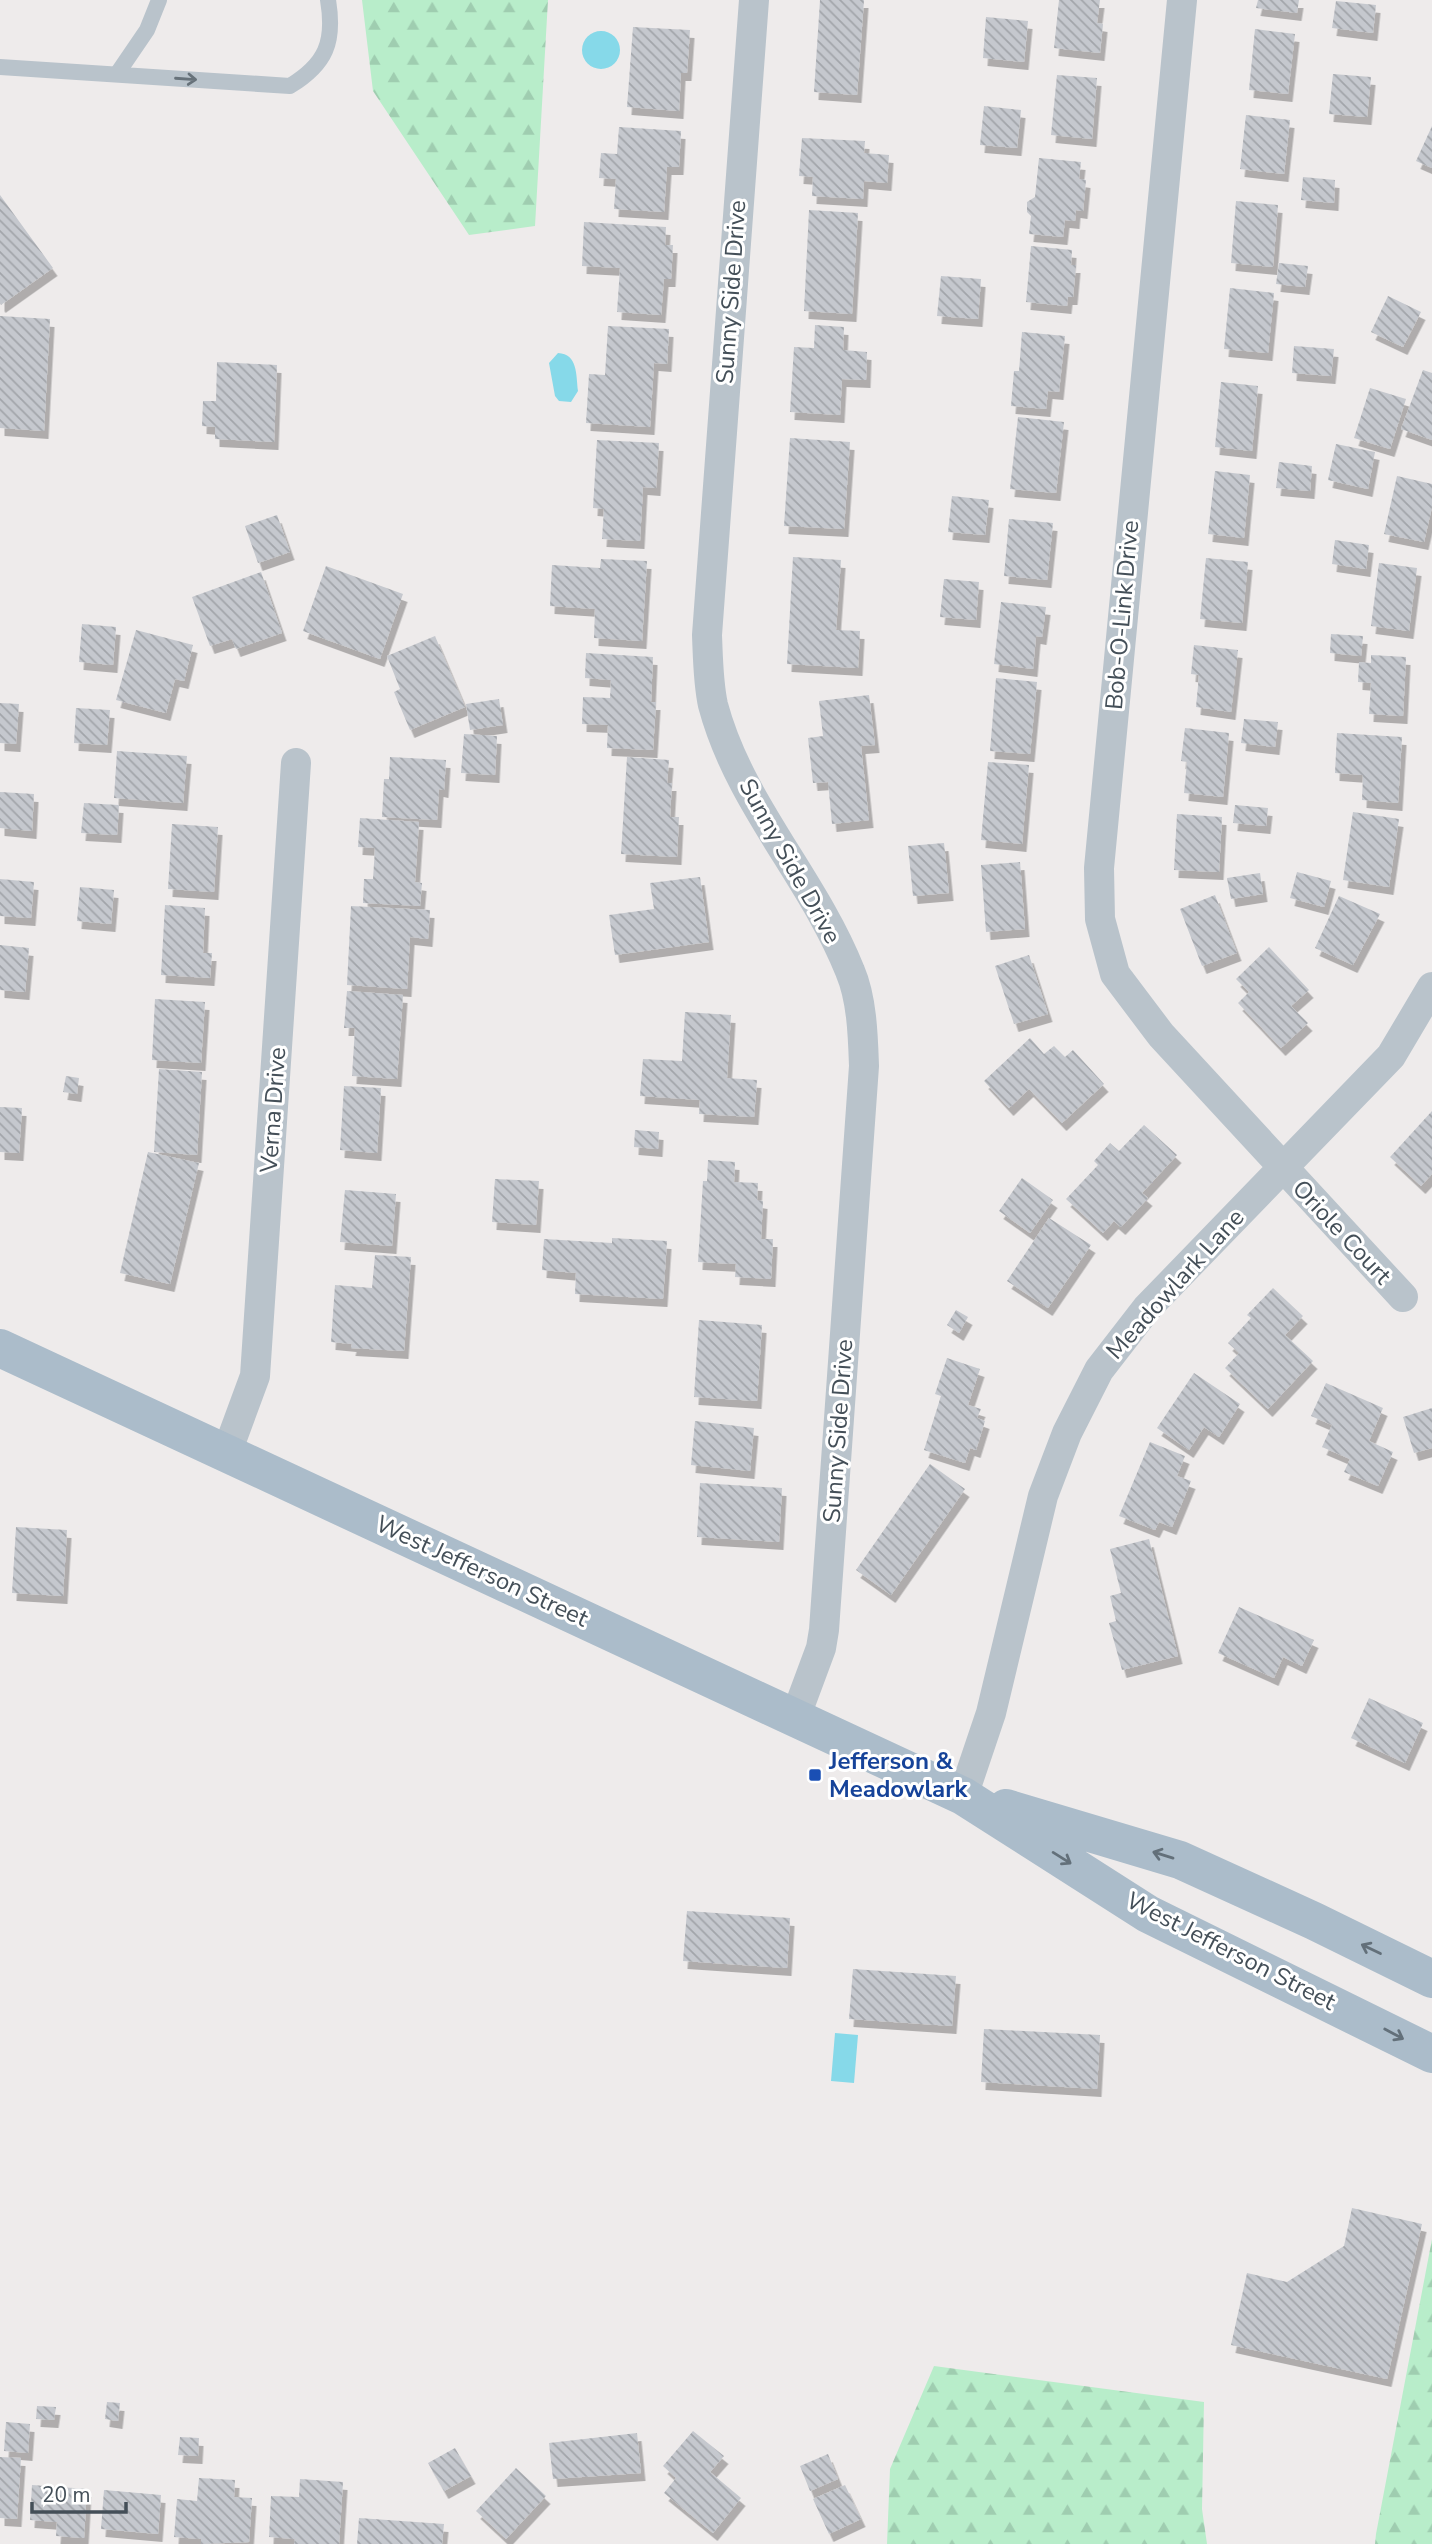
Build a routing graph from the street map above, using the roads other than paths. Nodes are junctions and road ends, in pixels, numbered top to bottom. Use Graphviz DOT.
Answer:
graph roads {
  1 [pos="159,0"];
  2 [pos="328,0"];
  3 [pos="754,0"];
  4 [pos="1182,0"];
  5 [pos="0,67"];
  6 [pos="117,74"];
  7 [pos="296,763"];
  8 [pos="1432,987"];
  9 [pos="1282,1167"];
  10 [pos="1403,1297"];
  11 [pos="0,1348"];
  12 [pos="227,1452"];
  13 [pos="795,1718"];
  14 [pos="963,1796"];
  15 [pos="1432,1979"];
  16 [pos="1432,2054"];
  1 -- 6 [label="lane"];
  6 -- 2 [label="lane, one-way"];
  3 -- 13 [label="street, Sunny Side Drive"];
  4 -- 9 [label="street, Bob-O-Link Drive"];
  5 -- 6 [label="lane"];
  7 -- 12 [label="street, Verna Drive"];
  8 -- 9 [label="street, Meadowlark Lane"];
  9 -- 10 [label="street, Oriole Court"];
  9 -- 14 [label="street, Meadowlark Lane"];
  11 -- 12 [label="main road, West Jefferson Street"];
  12 -- 13 [label="main road, West Jefferson Street"];
  13 -- 14 [label="main road, West Jefferson Street"];
  15 -- 14 [label="main road, West Jefferson Street, one-way"];
  14 -- 16 [label="main road, West Jefferson Street, one-way"];
}
